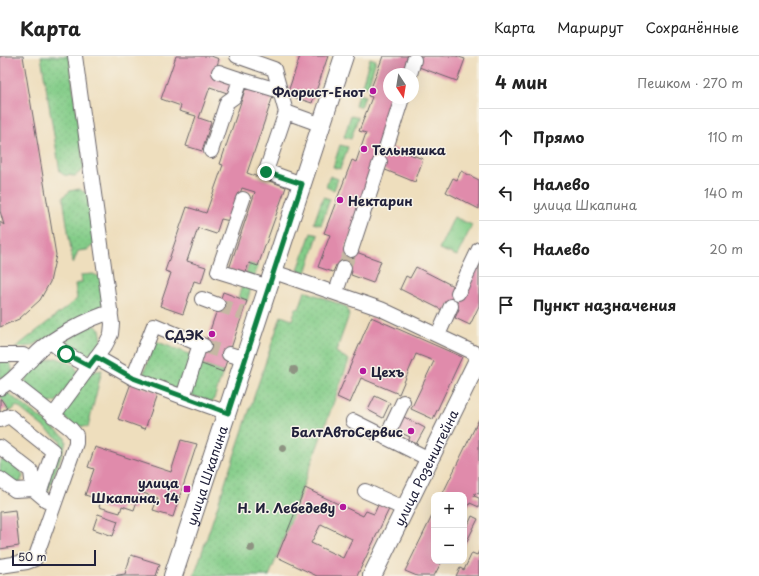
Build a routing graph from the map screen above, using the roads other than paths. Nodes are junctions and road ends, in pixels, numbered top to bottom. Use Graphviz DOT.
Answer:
graph roads {
  1 [pos="76,56"];
  2 [pos="237,56"];
  3 [pos="342,57"];
  4 [pos="414,60"];
  5 [pos="412,68"];
  6 [pos="219,72"];
  7 [pos="240,80"];
  8 [pos="280,91"];
  9 [pos="400,104"];
  10 [pos="286,112"];
  11 [pos="322,125"];
  12 [pos="387,145"];
  13 [pos="211,151"];
  14 [pos="380,162"];
  15 [pos="302,184"];
  16 [pos="243,199"];
  17 [pos="479,249"];
  18 [pos="351,250"];
  19 [pos="344,268"];
  20 [pos="271,280"];
  21 [pos="336,292"];
  22 [pos="202,299"];
  23 [pos="218,305"];
  24 [pos="111,312"];
  25 [pos="438,335"];
  26 [pos="52,343"];
  27 [pos="479,354"];
  28 [pos="0,355"];
  29 [pos="479,358"];
  30 [pos="31,360"];
  31 [pos="93,362"];
  32 [pos="133,378"];
  33 [pos="6,385"];
  34 [pos="183,397"];
  35 [pos="403,402"];
  36 [pos="228,413"];
  37 [pos="53,416"];
  38 [pos="0,420"];
  39 [pos="353,421"];
  40 [pos="386,438"];
  41 [pos="0,447"];
  42 [pos="429,459"];
  43 [pos="0,479"];
  44 [pos="36,492"];
  45 [pos="366,492"];
  46 [pos="53,506"];
  47 [pos="405,509"];
  48 [pos="0,566"];
  49 [pos="173,576"];
  50 [pos="372,576"];
  1 -- 24 [label="lane"];
  2 -- 8 [label="lane"];
  3 -- 11 [label="main road, улица Шкапина"];
  4 -- 5 [label="lane"];
  6 -- 7 [label="lane"];
  7 -- 8 [label="lane"];
  7 -- 13 [label="lane"];
  8 -- 10 [label="lane"];
  9 -- 12 [label="lane"];
  10 -- 11 [label="lane"];
  10 -- 15 [label="lane"];
  11 -- 15 [label="main road, улица Шкапина"];
  14 -- 18 [label="lane"];
  15 -- 20 [label="main road, улица Шкапина"];
  16 -- 20 [label="lane"];
  17 -- 25 [label="lane"];
  19 -- 21 [label="lane"];
  20 -- 21 [label="lane"];
  20 -- 36 [label="main road, улица Шкапина"];
  21 -- 25 [label="lane"];
  22 -- 23 [label="lane"];
  24 -- 26 [label="lane"];
  24 -- 31 [label="lane"];
  25 -- 27 [label="lane"];
  26 -- 30 [label="lane"];
  26 -- 31 [label="lane"];
  28 -- 30 [label="lane"];
  29 -- 42 [label="main road, улица Розенштейна"];
  30 -- 33 [label="lane"];
  31 -- 32 [label="lane"];
  31 -- 37 [label="lane"];
  32 -- 34 [label="lane"];
  32 -- 34 [label="lane"];
  33 -- 37 [label="lane"];
  34 -- 36 [label="lane"];
  35 -- 40 [label="lane"];
  36 -- 49 [label="main road, улица Шкапина"];
  37 -- 46 [label="lane"];
  38 -- 44 [label="lane"];
  39 -- 40 [label="lane"];
  40 -- 42 [label="lane"];
  41 -- 44 [label="lane"];
  42 -- 47 [label="main road, улица Розенштейна"];
  43 -- 44 [label="lane"];
  44 -- 46 [label="lane"];
  45 -- 47 [label="lane"];
  46 -- 48 [label="lane"];
  47 -- 50 [label="main road, улица Розенштейна"];
}
